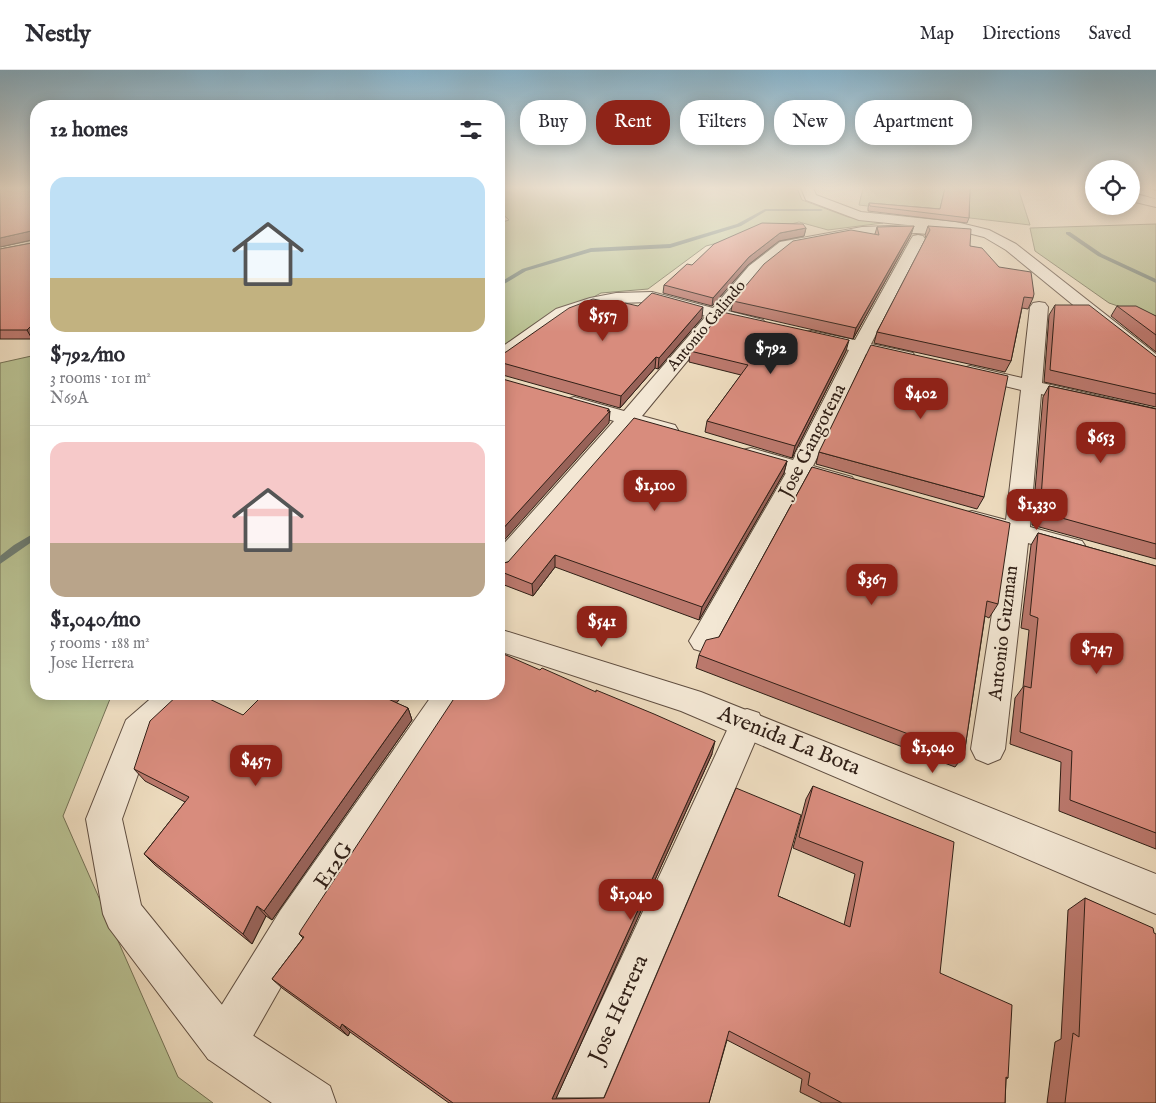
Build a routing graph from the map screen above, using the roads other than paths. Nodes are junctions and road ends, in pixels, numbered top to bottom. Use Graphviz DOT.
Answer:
graph roads {
  1 [pos="835,236"];
  2 [pos="993,236"];
  3 [pos="918,239"];
  4 [pos="1039,307"];
  5 [pos="718,314"];
  6 [pos="774,327"];
  7 [pos="793,332"];
  8 [pos="860,347"];
  9 [pos="505,354"];
  10 [pos="926,362"];
  11 [pos="1156,363"];
  12 [pos="955,369"];
  13 [pos="1031,386"];
  14 [pos="554,397"];
  15 [pos="1156,415"];
  16 [pos="628,419"];
  17 [pos="686,436"];
  18 [pos="733,450"];
  19 [pos="800,469"];
  20 [pos="866,488"];
  21 [pos="951,513"];
  22 [pos="1017,532"];
  23 [pos="1091,552"];
  24 [pos="505,559"];
  25 [pos="704,641"];
  26 [pos="505,642"];
  27 [pos="170,700"];
  28 [pos="446,700"];
  29 [pos="747,723"];
  30 [pos="988,749"];
  31 [pos="1156,894"];
  32 [pos="224,1043"];
  33 [pos="313,1103"];
  34 [pos="577,1103"];
  1 -- 5 [label="street, Antonio Galindo"];
  2 -- 11 [label="street"];
  3 -- 8 [label="street, Jose Gangotena"];
  4 -- 13 [label="street, Antonio Guzman"];
  5 -- 6 [label="street"];
  5 -- 9 [label="street"];
  5 -- 16 [label="street, Antonio Galindo"];
  7 -- 8 [label="street"];
  8 -- 10 [label="street"];
  8 -- 19 [label="street, Jose Gangotena"];
  12 -- 13 [label="street"];
  13 -- 15 [label="street"];
  13 -- 22 [label="street, Antonio Guzman"];
  14 -- 16 [label="street"];
  16 -- 17 [label="street"];
  16 -- 24 [label="street, Antonio Galindo"];
  18 -- 19 [label="street"];
  19 -- 20 [label="street"];
  19 -- 25 [label="street, Jose Gangotena"];
  21 -- 22 [label="street"];
  22 -- 23 [label="street"];
  22 -- 30 [label="street, Antonio Guzman"];
  26 -- 29 [label="street, Avenida La Bota"];
  27 -- 32 [label="street"];
  28 -- 32 [label="street, E12G"];
  29 -- 31 [label="street, Avenida La Bota"];
  29 -- 34 [label="street, Jose Herrera"];
  32 -- 33 [label="street"];
}
